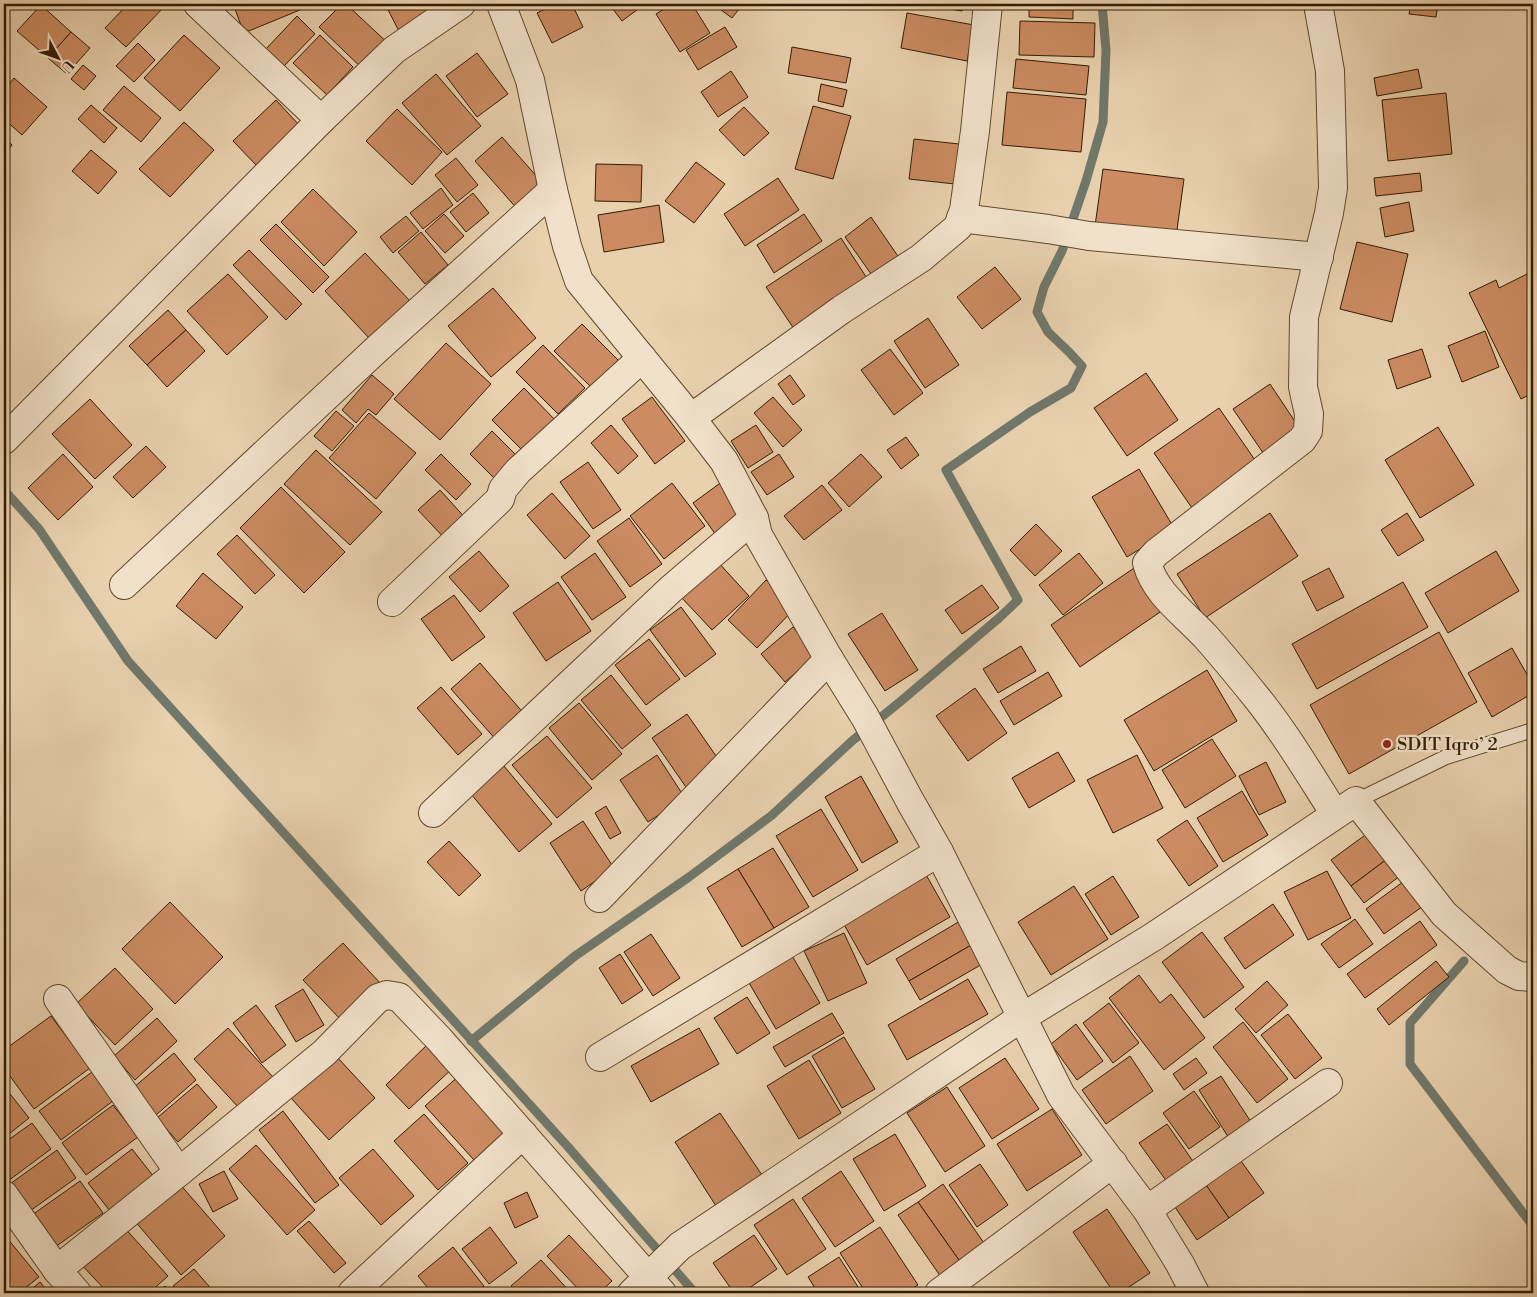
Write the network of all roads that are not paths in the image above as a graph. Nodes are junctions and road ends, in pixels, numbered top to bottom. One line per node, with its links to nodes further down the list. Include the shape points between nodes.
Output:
1 (198, 4): 6 (street)
2 (461, 4): 6 (street, via 394,50)
3 (501, 4): 7 (street, via 530,80)
4 (988, 4): 8 (street, via 976,131)
5 (1318, 4): 9 (street, via 1330,71 1333,188)
6 (321, 120): 12 (street)
7 (552, 190): 10 (street, via 579,281); 14 (street)
8 (961, 218): 9 (street, via 1089,236); 11 (street, via 958,227 921,258 841,310)
9 (1319, 257): 18 (street, via 1304,317 1308,431 1302,440 1147,563 1150,575 1161,590 1205,636)
10 (642, 358): 11 (street); 15 (street, via 518,471 500,498)
11 (691, 418): 13 (street, via 724,461)
12 (4, 440)
13 (754, 518): 16 (street, via 758,535); 19 (street, via 671,589)
14 (124, 585)
15 (392, 602)
16 (829, 659): 20 (street); 21 (street)
17 (1533, 730): 18 (lane, via 1446,756)
18 (1345, 808): 22 (street, via 1444,914 1507,970 1519,976); 24 (street, via 1153,936)
19 (433, 813)
20 (939, 852): 24 (street); 25 (street)
21 (599, 898)
22 (1533, 977)
23 (58, 999): 29 (street)
24 (1021, 1018): 28 (street, via 1061,1095); 33 (street, via 680,1246)
25 (600, 1057)
26 (1328, 1083): 31 (street)
27 (523, 1134): 29 (street, via 399,997 387,996 378,998 324,1053); 33 (street); 35 (street)
28 (1113, 1163): 31 (street); 36 (street)
29 (179, 1172): 32 (street)
30 (4, 1195): 32 (street)
31 (1147, 1210): 37 (street)
32 (57, 1270): 34 (street)
33 (649, 1284)
34 (77, 1293)
35 (352, 1293)
36 (939, 1293)
37 (1195, 1293)

